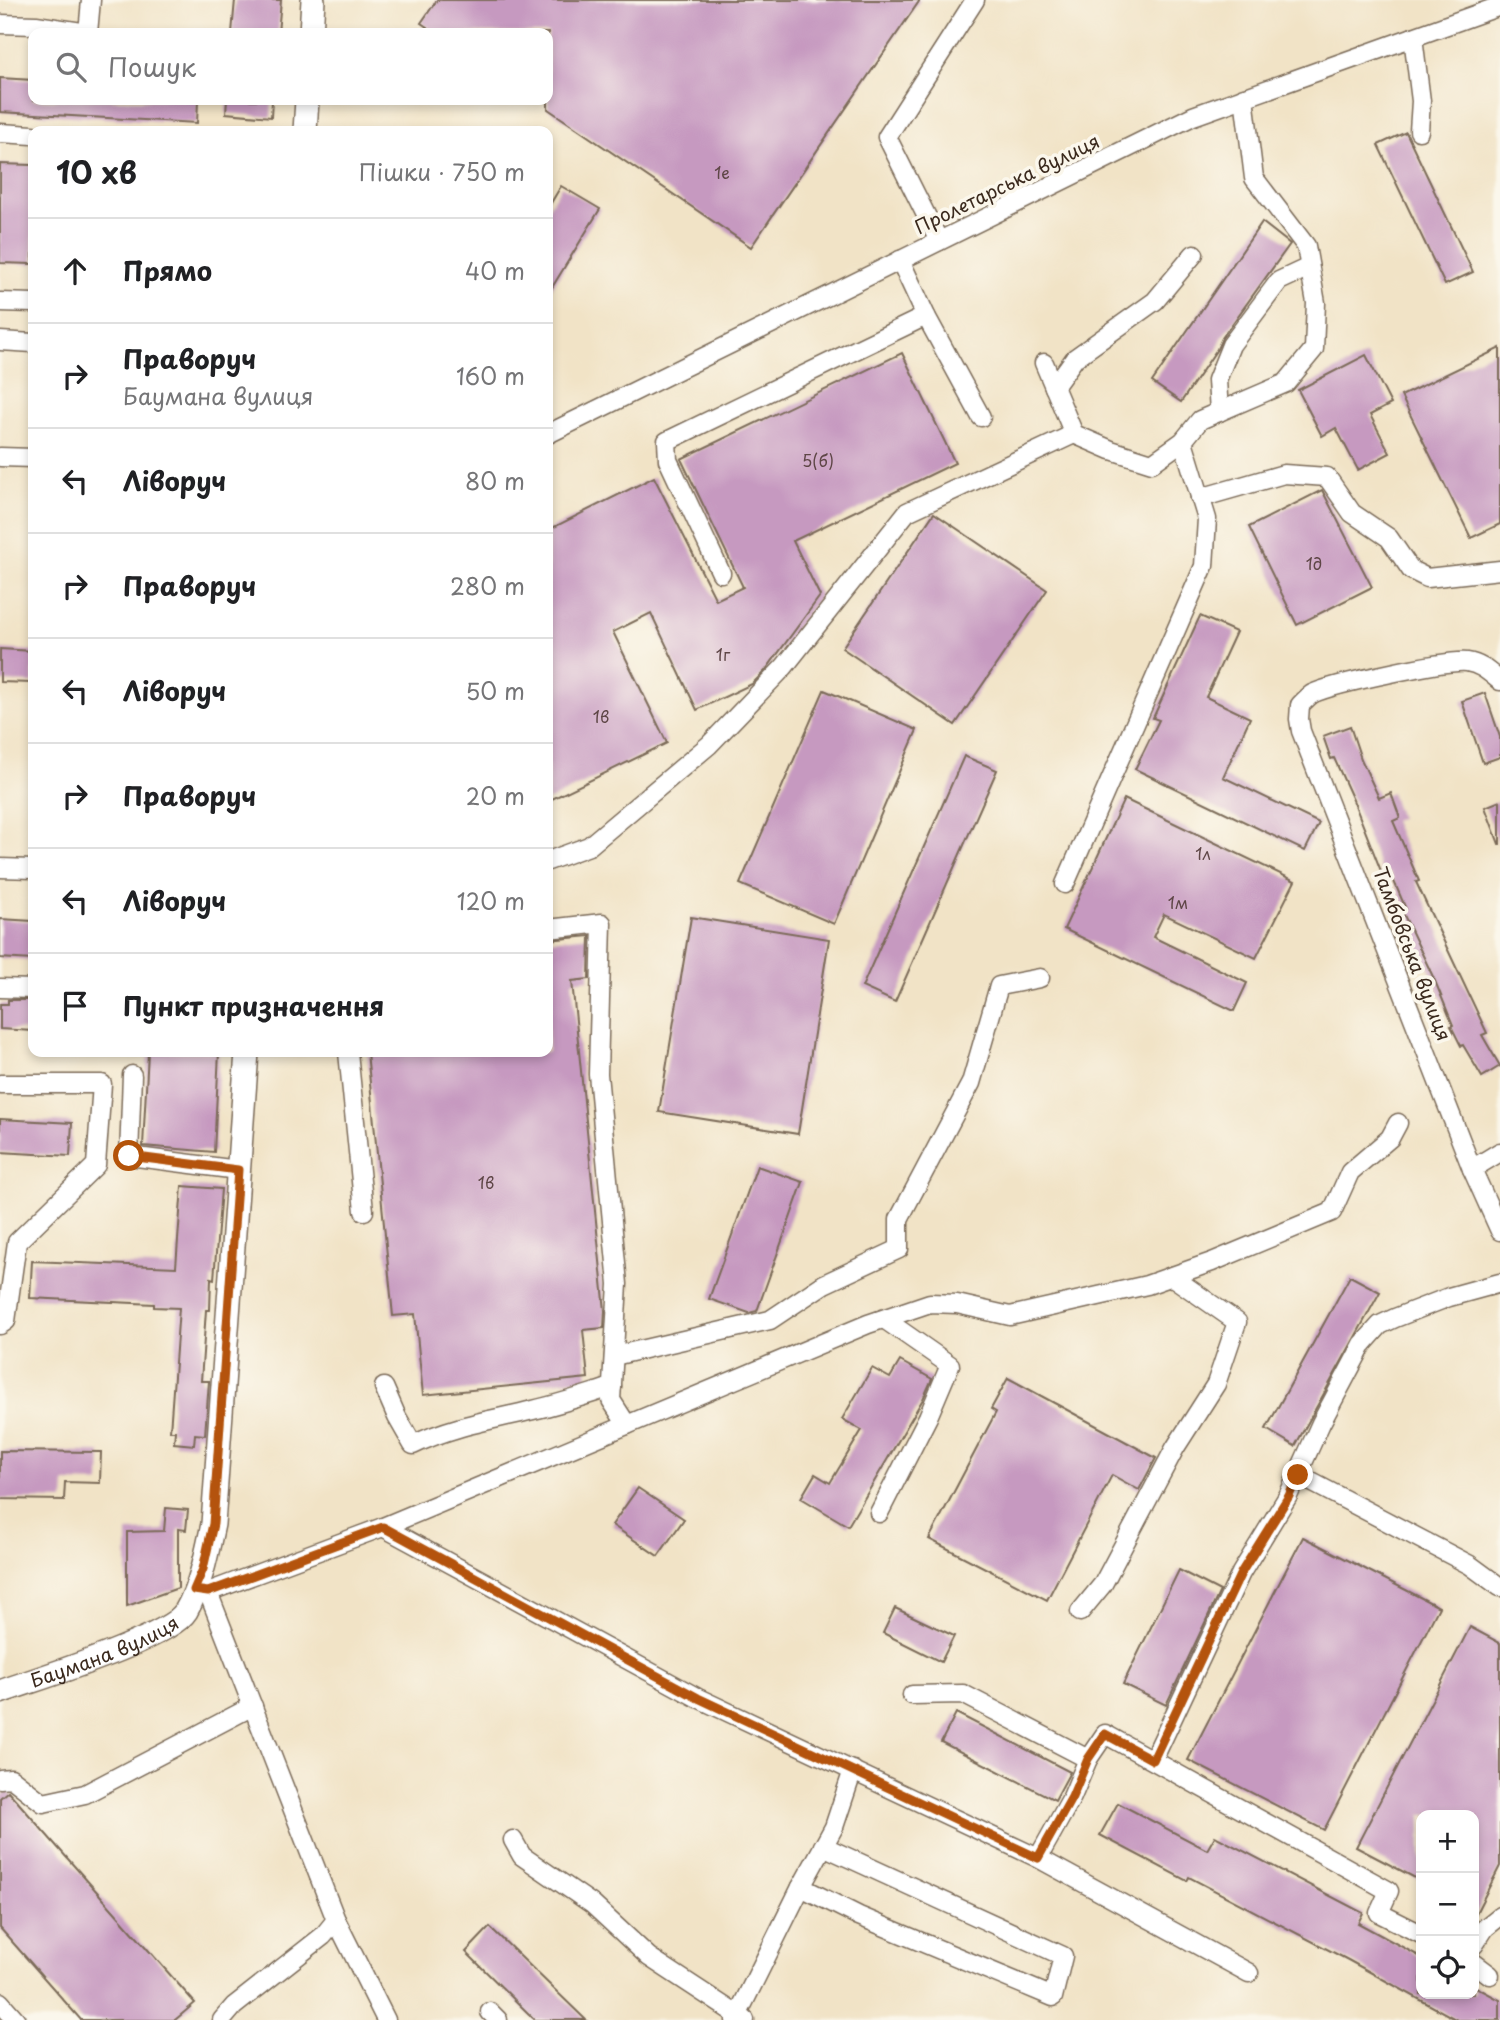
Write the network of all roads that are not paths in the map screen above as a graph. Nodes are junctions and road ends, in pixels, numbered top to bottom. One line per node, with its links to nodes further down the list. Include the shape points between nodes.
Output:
1 (91, 0): 7 (street)
2 (313, 0): 8 (main road)
3 (975, 0): 16 (street, via 887,137)
4 (1500, 6): 9 (street, Пролетарська вулиця)
5 (0, 24): 6 (street)
6 (56, 28)
7 (88, 28)
8 (311, 28)
9 (1413, 37): 10 (street, Пролетарська вулиця); 13 (street, via 1421,101)
10 (1244, 97): 16 (street, Пролетарська вулиця, via 1193,116); 19 (street, via 1254,178 1306,246)
11 (307, 105): 12 (main road)
12 (305, 126)
13 (1419, 131)
14 (0, 133): 15 (street)
15 (28, 135)
16 (939, 241): 18 (street, Пролетарська вулиця)
17 (1194, 254): 26 (street, via 1155,301 1075,358)
18 (900, 260): 22 (street); 29 (street, Пролетарська вулиця)
19 (1310, 267): 27 (street, via 1279,281 1231,345 1217,380); 27 (street, via 1316,303 1314,348 1286,383)
20 (0, 302): 21 (street)
21 (28, 303)
22 (926, 316): 28 (street); 36 (street, via 667,441 668,460)
23 (0, 341): 24 (street)
24 (28, 343)
25 (1044, 363): 26 (street)
26 (1054, 387): 30 (street)
27 (1219, 412): 31 (street, via 1200,420)
28 (981, 417)
29 (553, 431)
30 (1074, 434): 31 (street, via 1152,463); 38 (street, via 907,512 784,667 709,745 589,846)
31 (1183, 441): 34 (street)
32 (0, 457): 33 (street)
33 (28, 458)
34 (1200, 498): 35 (street, via 1284,474 1327,477 1352,513 1389,538 1411,570 1427,578); 41 (street, via 1206,519 1204,566)
35 (1500, 570)
36 (721, 573)
37 (1500, 681): 52 (street, Тамбовська вулиця, via 1480,665 1432,666 1311,695 1300,705 1299,719)
38 (553, 860)
39 (0, 868): 40 (street)
40 (28, 869)
41 (1065, 884)
42 (553, 928): 60 (street, via 602,923 598,1074 618,1284)
43 (1040, 978): 60 (street, via 999,986 971,1083 899,1219 899,1249 824,1284 770,1320)
44 (0, 988): 45 (street)
45 (28, 989)
46 (247, 1057): 53 (main road, Баумана вулиця)
47 (349, 1057): 54 (street)
48 (132, 1074): 53 (street, via 129,1156)
49 (0, 1084): 59 (street, via 102,1084 96,1165 17,1242 6,1321)
50 (1398, 1123): 56 (street, via 1390,1138 1350,1172 1332,1212)
51 (1500, 1152): 52 (street)
52 (1472, 1169): 55 (street, Тамбовська вулиця)
53 (238, 1170): 68 (main road, Баумана вулиця, via 213,1524)
54 (364, 1211)
55 (1500, 1231)
56 (1171, 1276): 58 (street, via 1010,1316 930,1303); 69 (street, via 1237,1322 1216,1384 1175,1448 1103,1584)
57 (1500, 1283): 64 (street, via 1449,1297 1380,1325 1363,1344)
58 (884, 1319): 63 (street); 65 (street, via 950,1365)
59 (0, 1325)
60 (614, 1356): 62 (street)
61 (384, 1387): 62 (street, via 413,1445)
62 (612, 1387): 63 (street, via 611,1400)
63 (627, 1425): 66 (street)
64 (1298, 1475): 67 (street, via 1470,1565); 74 (street, via 1241,1573)
65 (878, 1513)
66 (383, 1527): 68 (street); 75 (street, via 698,1698)
67 (1500, 1587)
68 (201, 1591): 70 (main road, Баумана вулиця, via 185,1613 145,1640); 72 (street)
69 (1080, 1612)
70 (0, 1692)
71 (912, 1695): 73 (street, via 963,1694)
72 (253, 1706): 76 (street, via 85,1794 44,1803 11,1778); 82 (street)
73 (1088, 1759): 74 (street, via 1105,1734); 79 (street)
74 (1153, 1760): 83 (street, via 1390,1891 1379,1913)
75 (853, 1770): 78 (street); 79 (street)
76 (0, 1779)
77 (513, 1840): 89 (street, via 522,1856 592,1903 649,1957)
78 (823, 1846): 80 (street); 80 (street, via 1063,1956 1053,1997 859,1916)
79 (1038, 1858): 86 (street)
80 (801, 1886): 89 (street)
81 (1500, 1916): 84 (street)
82 (337, 1920): 91 (street, via 324,1936 233,2006); 92 (street)
83 (1416, 1932)
84 (1479, 1937)
85 (1479, 1967): 87 (street)
86 (1249, 1973)
87 (1490, 1975)
88 (0, 2002): 90 (street)
89 (739, 2019)
90 (16, 2020)
91 (222, 2020)
92 (386, 2020)

